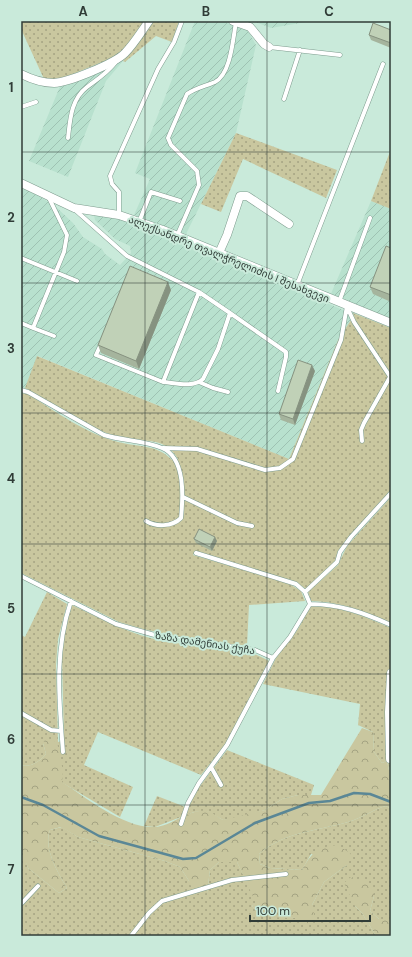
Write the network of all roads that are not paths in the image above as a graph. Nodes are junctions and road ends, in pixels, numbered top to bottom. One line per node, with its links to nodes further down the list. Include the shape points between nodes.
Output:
1 (149, 21): 7 (street)
2 (182, 21): 18 (lane, via 110,176 112,184 119,192)
3 (234, 22): 4 (street, via 250,27 264,44); 22 (lane, via 227,68 216,81 187,94 168,138 171,145 199,176 199,185)
4 (270, 47): 5 (lane)
5 (300, 50): 6 (lane); 10 (lane)
6 (340, 55)
7 (118, 59): 9 (street, via 54,83); 13 (lane, via 106,75 86,88 79,96 71,112)
8 (383, 64): 29 (lane)
9 (21, 74)
10 (284, 99)
11 (36, 102): 12 (lane)
12 (21, 107)
13 (68, 138)
14 (21, 183): 15 (street, ალექსანდრე თვალჭრელიძის I შესახვევი)
15 (48, 196): 17 (street, ალექსანდრე თვალჭრელიძის I შესახვევი); 27 (lane, via 67,236)
16 (180, 201): 20 (lane, via 151,192)
17 (74, 208): 18 (street, ალექსანდრე თვალჭრელიძის I შესახვევი); 25 (lane)
18 (119, 215): 20 (street, ალექსანდრე თვალჭრელიძის I შესახვევი)
19 (370, 218): 31 (lane)
20 (139, 222): 22 (street, ალექსანდრე თვალჭრელიძის I შესახვევი)
21 (289, 224): 23 (street, via 246,196 240,196)
22 (177, 236): 23 (street, ალექსანდრე თვალჭრელიძის I შესახვევი)
23 (219, 252): 29 (street, ალექსანდრე თვალჭრელიძის I შესახვევი)
24 (21, 258): 27 (lane)
25 (134, 260): 26 (lane); 30 (lane)
26 (131, 267)
27 (56, 272): 28 (lane); 36 (lane)
28 (77, 281)
29 (296, 285): 31 (street, ალექსანდრე თვალჭრელიძის I შესახვევი)
30 (199, 292): 33 (lane); 40 (lane)
31 (338, 303): 32 (street, ალექსანდრე თვალჭრელიძის I შესახვევი)
32 (347, 306): 35 (street, ალექსანდრე თვალჭრელიძის I შესახვევი); 39 (lane, via 354,322); 46 (lane, via 341,340 293,459 280,468 265,470 197,449)
33 (230, 313): 41 (lane, via 212,363); 43 (lane, via 286,352)
34 (21, 323): 36 (lane)
35 (391, 323)
36 (33, 328): 37 (lane)
37 (54, 336)
38 (102, 341): 40 (lane, via 96,355)
39 (391, 377): 45 (lane, via 364,423 361,430)
40 (163, 382): 41 (lane)
41 (199, 382): 44 (lane)
42 (21, 390): 46 (lane, via 104,435)
43 (278, 391)
44 (228, 392)
45 (362, 441)
46 (162, 448): 48 (lane, via 170,453 177,463)
47 (391, 493): 53 (lane, via 340,552 338,562)
48 (183, 497): 49 (lane, via 181,518 177,522 152,525); 50 (lane, via 237,523)
49 (146, 521)
50 (252, 526)
51 (196, 553): 53 (lane, via 296,584)
52 (21, 576): 54 (lane, ზაზა დამენიას ქუჩა)
53 (305, 592): 55 (lane)
54 (71, 601): 57 (lane, ზაზა დამენიას ქუჩა, via 116,624 151,634 255,650); 60 (lane, via 59,651 58,684)
55 (310, 604): 56 (lane, via 329,604 352,609); 57 (lane, via 290,637)
56 (391, 625)
57 (273, 658): 63 (lane, via 227,745)
58 (391, 673): 62 (street, via 388,712)
59 (21, 713): 60 (lane, via 51,730)
60 (62, 731): 61 (lane)
61 (63, 752)
62 (390, 758)
63 (211, 767): 64 (lane); 65 (lane, via 188,803)
64 (221, 785)
65 (181, 824)
66 (286, 874): 69 (lane, via 232,880 162,902 149,913)
67 (38, 886): 68 (lane)
68 (21, 904)
69 (131, 936)

